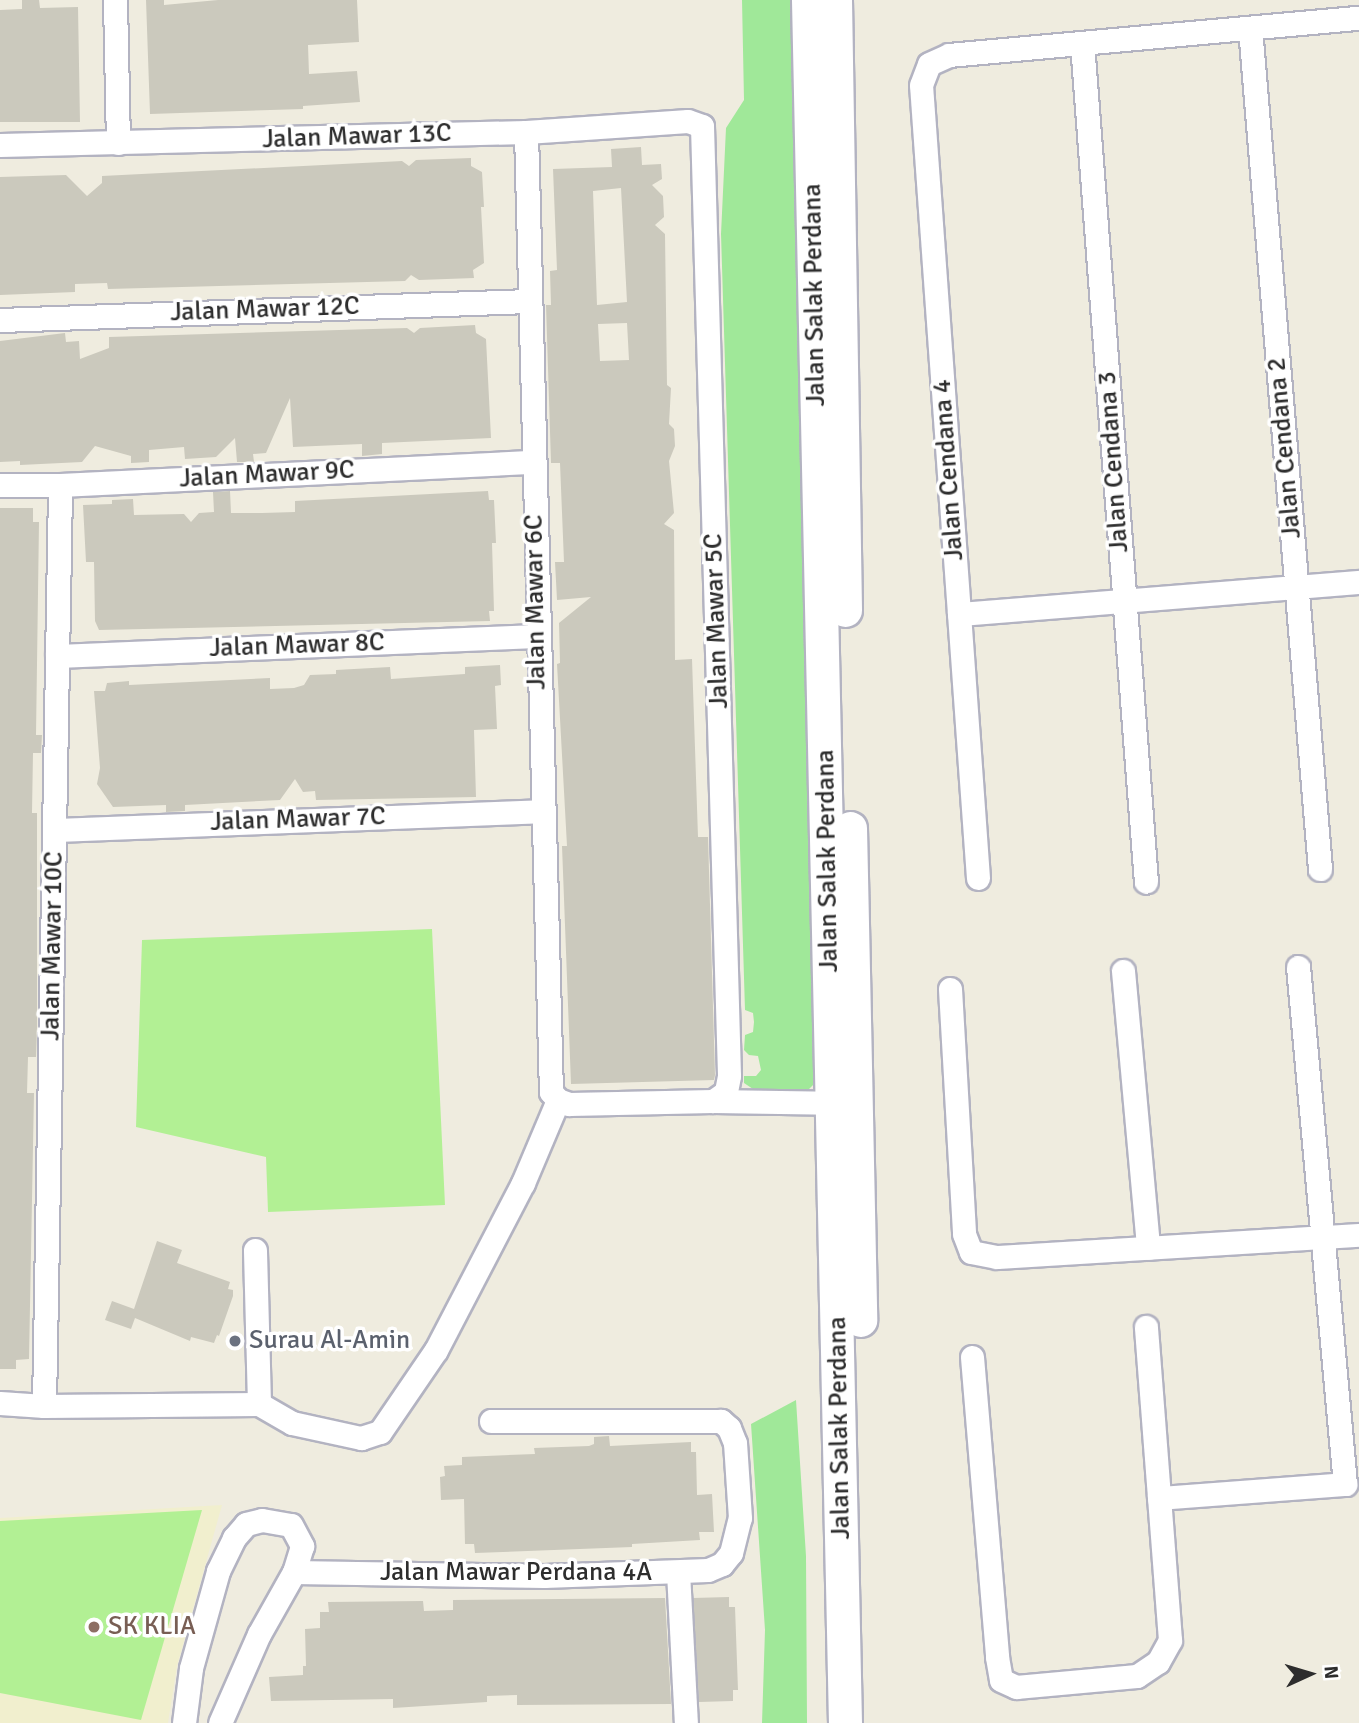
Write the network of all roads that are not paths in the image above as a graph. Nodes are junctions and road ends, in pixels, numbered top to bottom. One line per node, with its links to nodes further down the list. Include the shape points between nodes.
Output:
1 (115, 0): 9 (street)
2 (808, 0): 32 (street, Jalan Salak Perdana)
3 (835, 0): 32 (street, Jalan Salak Perdana)
4 (1359, 18): 5 (street)
5 (1250, 28): 6 (street); 17 (street, Jalan Cendana 2)
6 (1082, 43): 18 (street, Jalan Cendana 3); 19 (street, Jalan Cendana 4, via 949,55 929,65 921,85)
7 (526, 132): 8 (street, Jalan Mawar 13C, via 688,121 702,126); 9 (street, Jalan Mawar 13C); 11 (street, Jalan Mawar 6C)
8 (704, 135): 31 (street, Jalan Mawar 5C, via 729,1076 726,1092)
9 (118, 143): 10 (street, Jalan Mawar 13C)
10 (0, 145)
11 (529, 301): 12 (street, Jalan Mawar 12C); 13 (street, Jalan Mawar 6C)
12 (0, 320)
13 (533, 463): 15 (street, Jalan Mawar 9C); 20 (street, Jalan Mawar 6C)
14 (0, 485): 15 (street, Jalan Mawar 9C)
15 (60, 485): 21 (street, Jalan Mawar 10C)
16 (1359, 582): 17 (street)
17 (1296, 587): 18 (street); 24 (street, Jalan Cendana 2)
18 (1125, 601): 19 (street); 26 (street, Jalan Cendana 3)
19 (959, 614): 25 (street, Jalan Cendana 4)
20 (537, 636): 21 (street, Jalan Mawar 8C); 22 (street, Jalan Mawar 6C)
21 (57, 656): 23 (street, Jalan Mawar 10C)
22 (542, 811): 23 (street, Jalan Mawar 7C); 30 (street, Jalan Mawar 6C, via 551,1092)
23 (55, 830): 41 (street, Jalan Mawar 10C)
24 (1320, 869)
25 (978, 878)
26 (1146, 881)
27 (1298, 967): 34 (street)
28 (1123, 971): 35 (street)
29 (950, 989): 35 (street, via 964,1234 971,1252 997,1257)
30 (558, 1100): 31 (street, via 569,1104); 40 (street, via 523,1183 436,1350 380,1432 361,1438 292,1423)
31 (713, 1101): 32 (street)
32 (844, 1103): 49 (street, Jalan Salak Perdana); 50 (street, Jalan Salak Perdana)
33 (1359, 1235): 34 (street)
34 (1322, 1238): 35 (street); 43 (street, via 1345,1484)
35 (1148, 1248)
36 (255, 1250): 40 (street)
37 (1146, 1327): 43 (street)
38 (972, 1357): 43 (street, via 1001,1680 1016,1687 1137,1676 1158,1662 1170,1640)
39 (0, 1403): 41 (street)
40 (259, 1404): 41 (street)
41 (44, 1406)
42 (491, 1421): 45 (street, Jalan Mawar Perdana 4A, via 721,1421 735,1443 740,1518 731,1553 708,1570)
43 (1159, 1498)
44 (294, 1572): 45 (street, Jalan Mawar Perdana 4A, via 544,1576); 46 (street, via 302,1546 291,1525 262,1520 246,1524 234,1538 218,1571 194,1656); 47 (street, via 259,1633)
45 (678, 1572): 48 (street)
46 (184, 1723)
47 (220, 1723)
48 (687, 1723)
49 (845, 1723)
50 (868, 1723)

